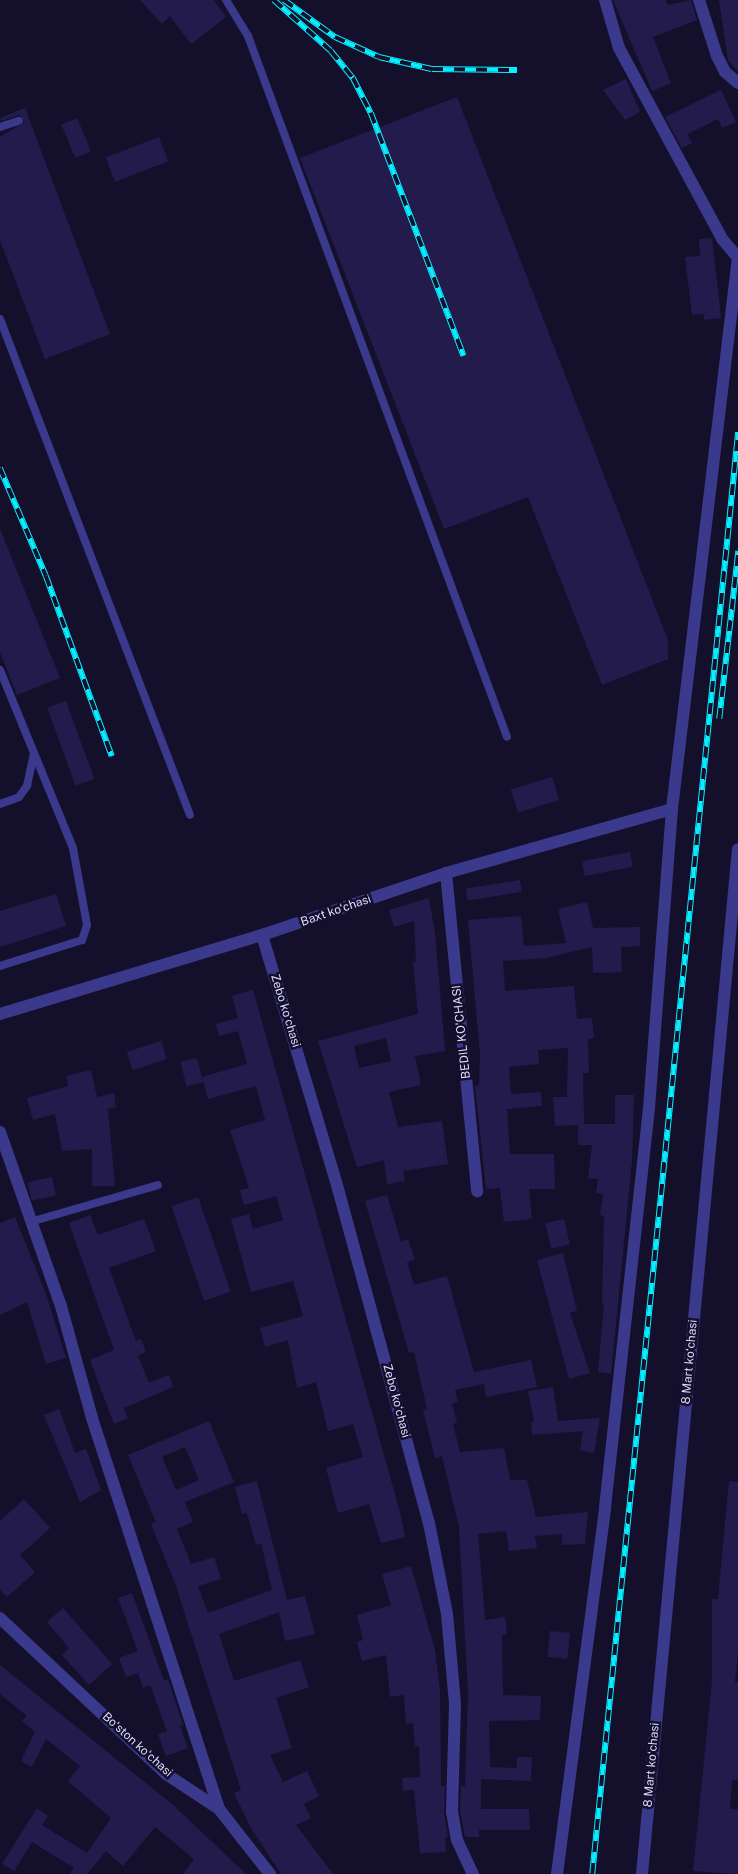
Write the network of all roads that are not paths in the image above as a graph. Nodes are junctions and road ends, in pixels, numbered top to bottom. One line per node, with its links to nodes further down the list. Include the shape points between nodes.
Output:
1 (226, 0): 10 (lane, via 248,36)
2 (605, 0): 7 (street, via 619,48 723,240)
3 (699, 0): 4 (street, via 717,56 725,72)
4 (738, 83)
5 (19, 122): 6 (lane)
6 (0, 127)
7 (738, 257): 13 (street)
8 (0, 319): 14 (lane)
9 (0, 670): 11 (lane)
10 (507, 737)
11 (34, 754): 12 (lane, via 27,786 19,797); 18 (lane, via 73,848 87,925 82,940)
12 (0, 804)
13 (672, 809): 16 (street, Baxt koʻchasi); 28 (street, via 649,1108 604,1507)
14 (190, 815)
15 (738, 849): 29 (street, 8 Mart koʻchasi)
16 (446, 874): 17 (street, Baxt koʻchasi); 22 (street, BEDIL KO'CHASI)
17 (262, 936): 19 (street, Baxt koʻchasi); 27 (street, Zebo koʻchasi, via 336,1185 429,1523 447,1614 455,1704 452,1812 456,1840)
18 (0, 966)
19 (0, 1014)
20 (0, 1132): 23 (street)
21 (158, 1185): 23 (lane)
22 (477, 1191)
23 (30, 1222): 25 (street, via 61,1306 92,1418)
24 (0, 1618): 25 (street, Boʻston koʻchasi, via 166,1774)
25 (219, 1809): 26 (street, Boʻston koʻchasi)
26 (270, 1874)
27 (473, 1874)
28 (557, 1874)
29 (642, 1874)

